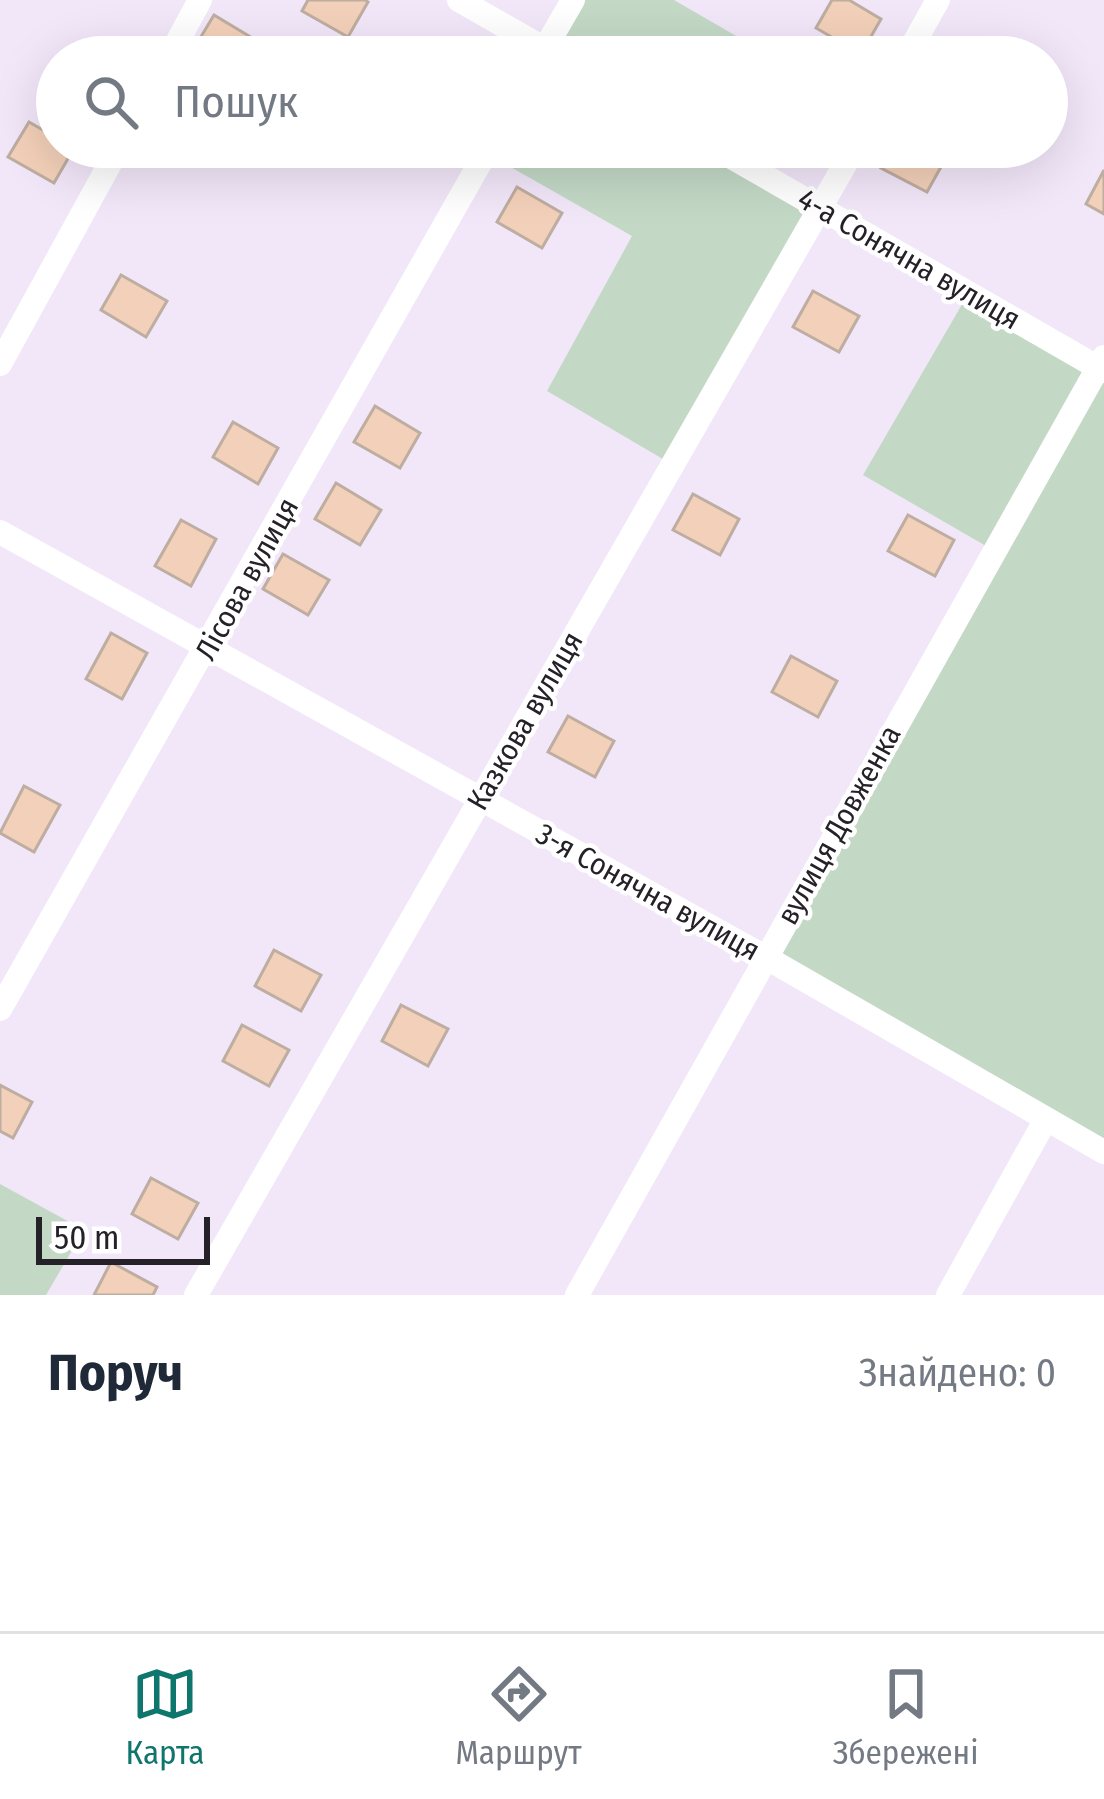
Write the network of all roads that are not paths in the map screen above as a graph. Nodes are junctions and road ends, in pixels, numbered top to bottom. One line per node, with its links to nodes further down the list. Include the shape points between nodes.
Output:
1 (200, 0): 5 (street)
2 (459, 0): 6 (street)
3 (573, 0): 7 (street)
4 (938, 0): 8 (street)
5 (180, 36)
6 (518, 36)
7 (556, 36)
8 (918, 36)
9 (107, 168): 14 (street)
10 (477, 168): 17 (street, Лісова вулиця)
11 (749, 168): 13 (street, 4-а Сонячна вулиця)
12 (843, 168): 13 (street, Казкова вулиця)
13 (820, 209): 15 (street, 4-а Сонячна вулиця); 18 (street, Казкова вулиця)
14 (0, 364)
15 (1102, 365): 19 (street, вулиця Довженка)
16 (0, 532): 17 (street, 3-я Сонячна вулиця)
17 (209, 646): 18 (street, 3-я Сонячна вулиця); 20 (street, Лісова вулиця)
18 (479, 800): 19 (street, 3-я Сонячна вулиця); 23 (street, Казкова вулиця)
19 (765, 957): 21 (street, 3-я Сонячна вулиця); 24 (street, вулиця Довженка)
20 (0, 1009)
21 (1046, 1119): 22 (street, 3-я Сонячна вулиця); 25 (street)
22 (1104, 1152)
23 (196, 1295)
24 (577, 1295)
25 (948, 1295)

